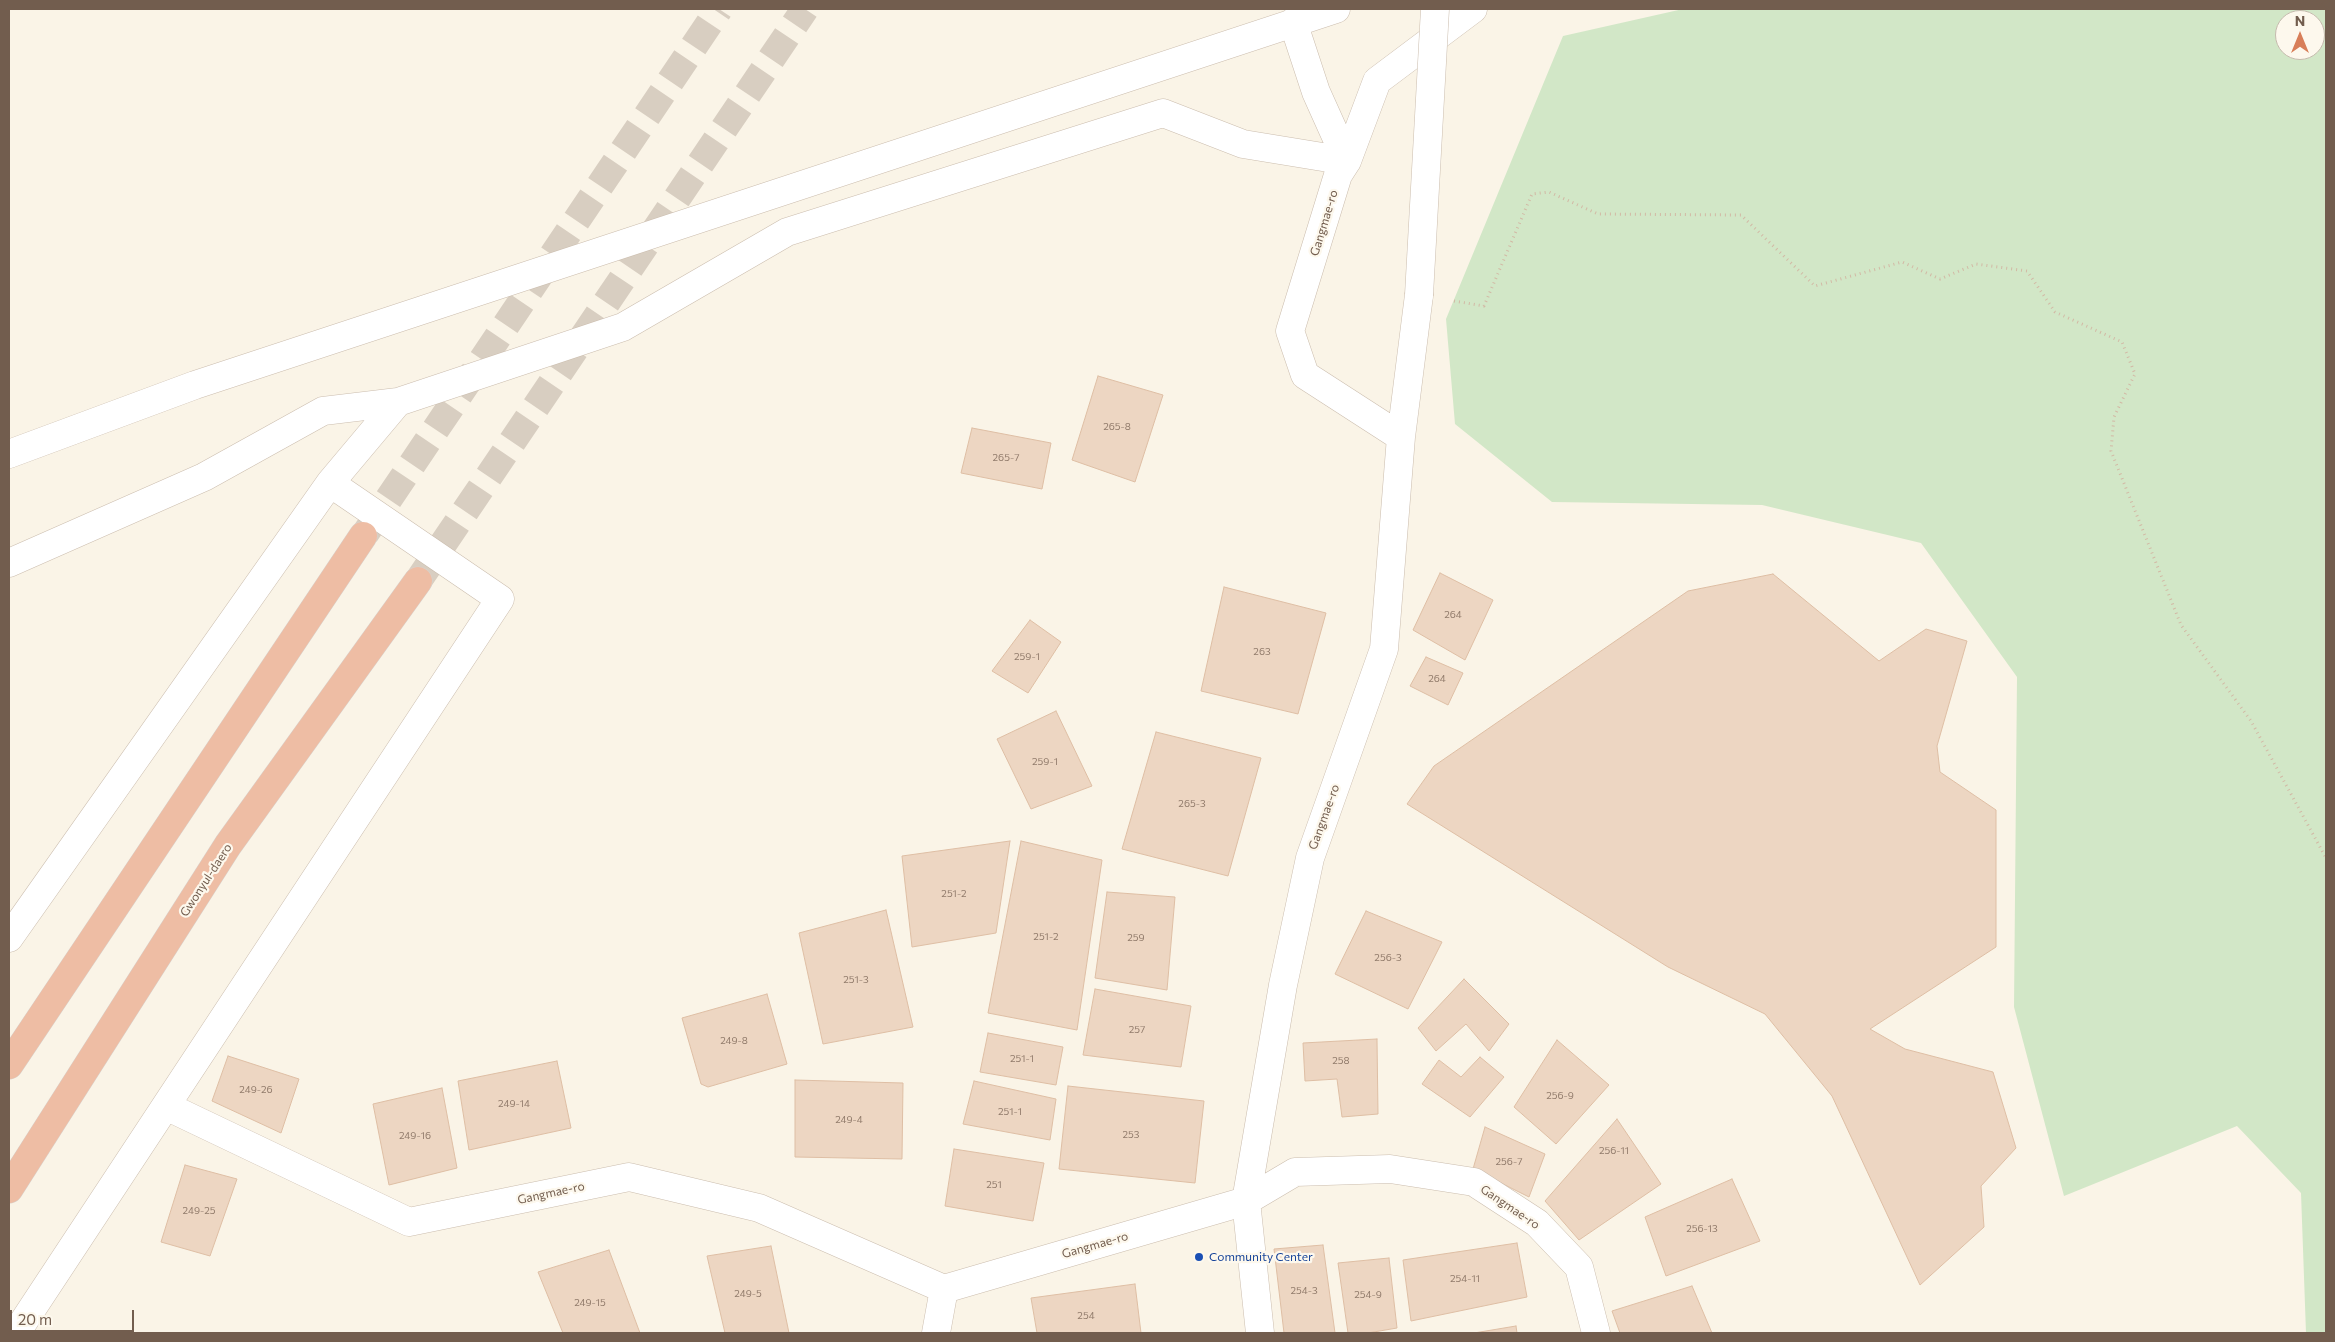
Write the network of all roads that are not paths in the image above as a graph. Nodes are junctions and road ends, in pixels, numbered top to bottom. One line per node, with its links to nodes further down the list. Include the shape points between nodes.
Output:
1 (1336, 9): 4 (street)
2 (1435, 9): 7 (street, Gangmae-ro, bridge, via 1419,294)
3 (1473, 9): 5 (street, Gangmae-ro, via 1377,80)
4 (1293, 22): 5 (street, via 1316,92); 8 (street, via 195,385)
5 (1347, 161): 6 (street, via 1244,144 1163,113 787,232 623,328); 7 (street, Gangmae-ro, via 1338,175 1290,331 1305,375)
6 (398, 402): 9 (street); 11 (street, via 323,411 204,477)
7 (1401, 436): 17 (street, Gangmae-ro, via 1384,648 1310,858 1283,985)
8 (9, 454)
9 (330, 482): 13 (street); 15 (street, via 500,599)
10 (363, 536): 14 (highway)
11 (9, 563)
12 (418, 581): 16 (highway, Gwonyul-daero, via 228,845)
13 (9, 938)
14 (9, 1065)
15 (166, 1106): 18 (street, Gangmae-ro, via 409,1222 629,1177 759,1208); 19 (street)
16 (9, 1190)
17 (1246, 1201): 18 (street, Gangmae-ro); 21 (street, Gangmae-ro); 22 (street, Gangmae-ro, via 1295,1172 1390,1169 1474,1182 1537,1223 1579,1266)
18 (944, 1288): 20 (street)
19 (16, 1333)
20 (936, 1333)
21 (1260, 1333)
22 (1596, 1333)

